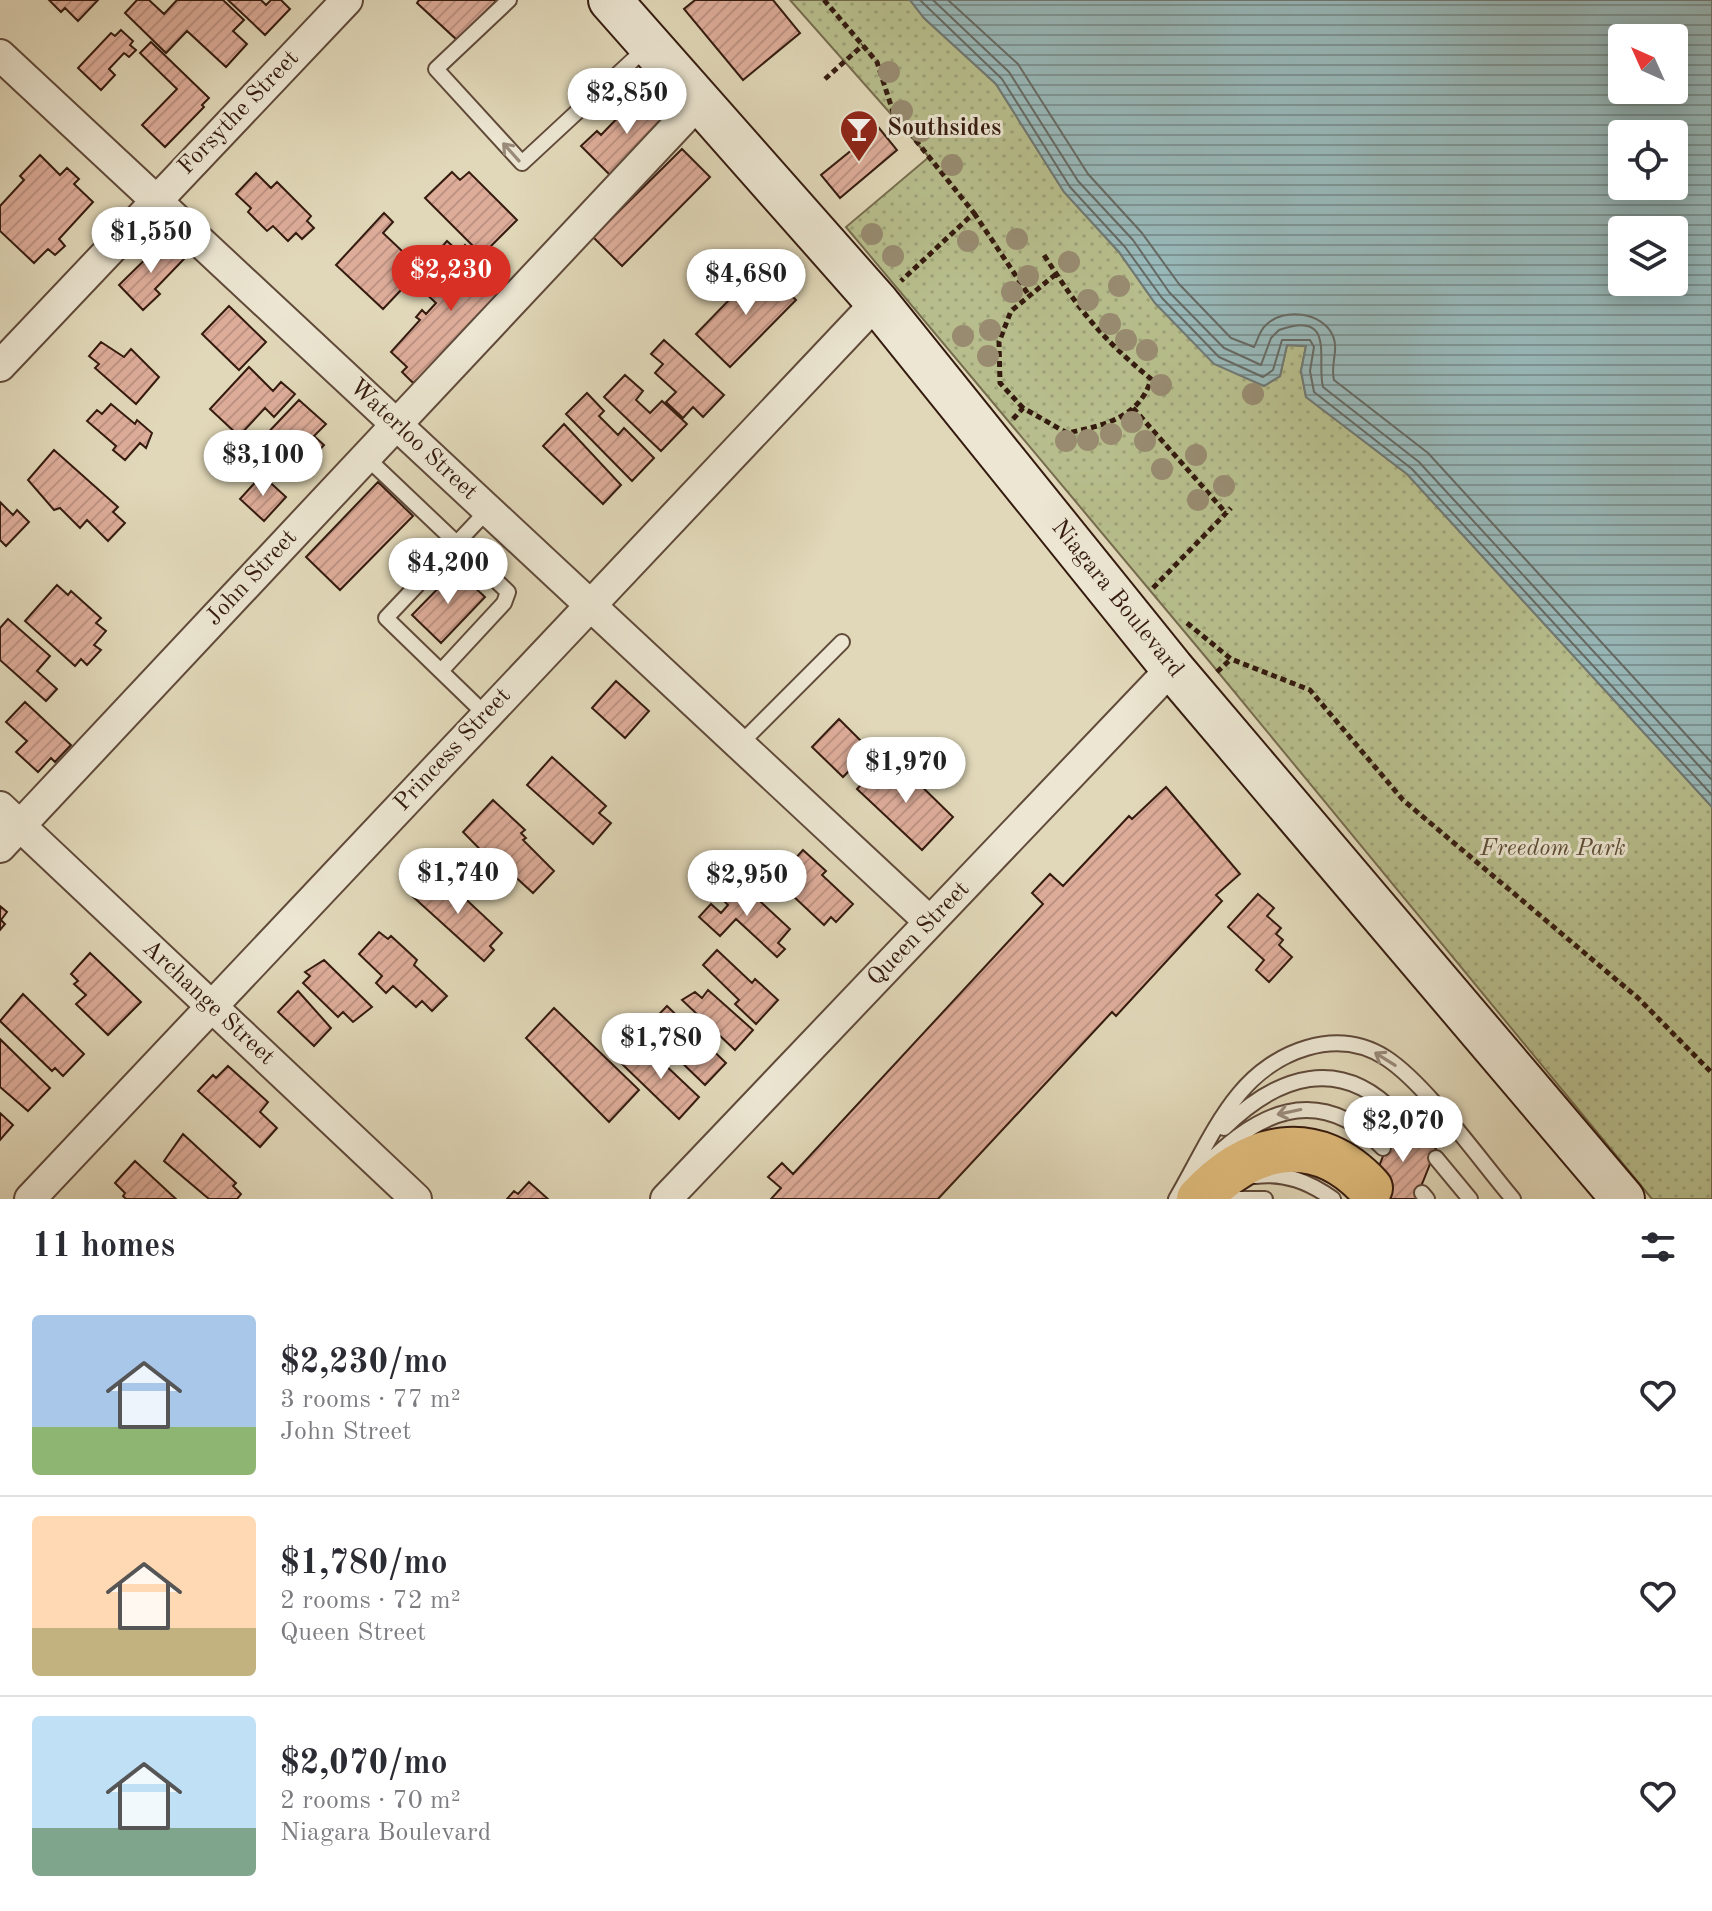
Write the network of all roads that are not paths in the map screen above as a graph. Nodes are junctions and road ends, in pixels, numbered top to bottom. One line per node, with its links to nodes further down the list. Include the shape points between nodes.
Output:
1 (347, 0): 7 (street, Forsythe Street)
2 (509, 0): 4 (lane, one-way to 2, via 522,163 436,69)
3 (610, 0): 4 (main road, Niagara Boulevard)
4 (650, 45): 6 (main road, Niagara Boulevard)
5 (0, 55): 7 (street, Waterloo Street)
6 (701, 100): 8 (main road, Niagara Boulevard); 10 (street, John Street)
7 (157, 199): 9 (street, Forsythe Street); 10 (street, Waterloo Street)
8 (877, 302): 14 (street, Princess Street); 16 (main road, Niagara Boulevard)
9 (0, 366)
10 (396, 425): 11 (street, John Street); 12 (street, Waterloo Street)
11 (366, 457): 13 (lane); 20 (street, John Street)
12 (488, 510): 13 (lane); 14 (street, Waterloo Street)
13 (458, 542): 17 (lane, via 505,587 507,598); 17 (lane, via 386,618)
14 (590, 604): 18 (street, Princess Street); 19 (street, Waterloo Street)
15 (842, 642): 19 (lane)
16 (1172, 668): 21 (street, Queen Street); 35 (main road, Niagara Boulevard)
17 (441, 671): 18 (lane)
18 (486, 715): 22 (street, Princess Street)
19 (740, 744): 21 (street, Waterloo Street)
20 (7, 826): 22 (street, Archange Street)
21 (930, 922): 30 (street, Queen Street)
22 (211, 1007): 28 (street, Princess Street); 29 (street, Archange Street)
23 (1397, 1115): 24 (lane, one-way to 24, via 1357,1085 1318,1077 1263,1095)
24 (1210, 1142): 27 (lane); 34 (lane, one-way to 24, via 1399,1068 1353,1045 1316,1045 1277,1060 1238,1094)
25 (1436, 1158): 33 (lane)
26 (1362, 1179): 27 (highway, via 1329,1157 1290,1149 1255,1157)
27 (1190, 1197)
28 (30, 1199)
29 (416, 1199)
30 (666, 1199)
31 (1231, 1199): 32 (lane)
32 (1265, 1199)
33 (1470, 1199)
34 (1513, 1199)
35 (1623, 1199)

